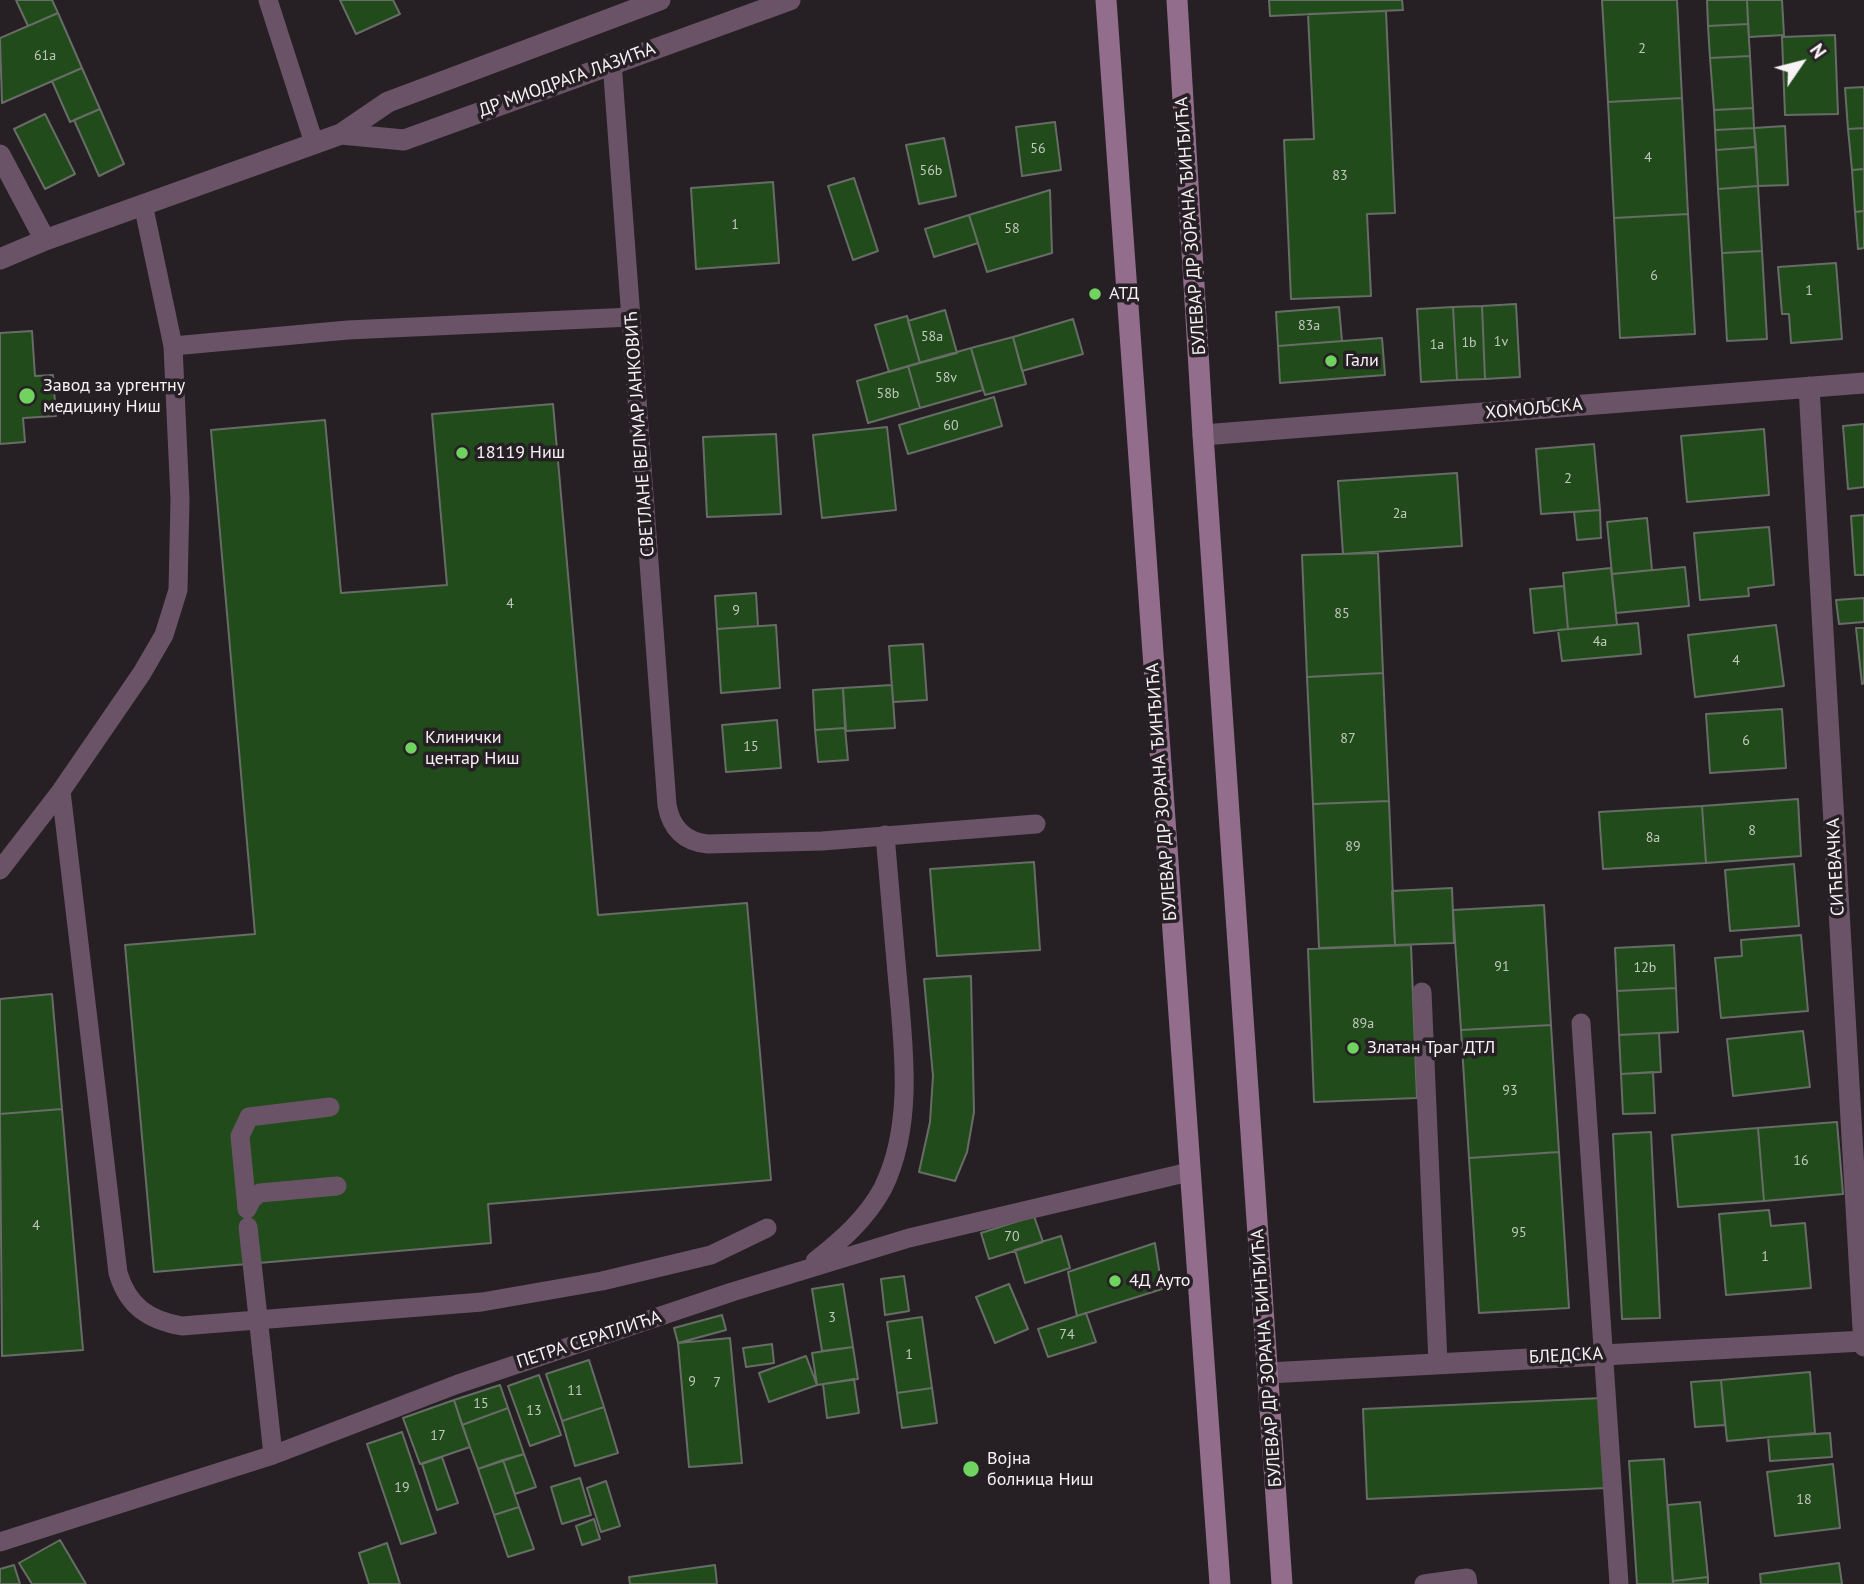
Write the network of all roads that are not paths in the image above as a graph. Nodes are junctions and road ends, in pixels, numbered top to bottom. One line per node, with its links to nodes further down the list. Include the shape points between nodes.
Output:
1 (268, 0): 8 (lane)
2 (660, 0): 7 (street, ДР МИОДРАГА ЛАЗИЋА, via 388,102)
3 (790, 0): 6 (street, ДР МИОДРАГА ЛАЗИЋА)
4 (1106, 0): 25 (main road, БУЛЕВАР ДР ЗОРАНА ЂИНЂИЋА)
5 (1177, 0): 17 (main road, БУЛЕВАР ДР ЗОРАНА ЂИНЂИЋА)
6 (612, 62): 7 (street, ДР МИОДРАГА ЛАЗИЋА, via 404,140); 13 (lane, СВЕТЛАНЕ ВЕЛМАР ЈАНКОВИЋ)
7 (341, 134): 8 (street, ДР МИОДРАГА ЛАЗИЋА)
8 (314, 144): 10 (street, ДР МИОДРАГА ЛАЗИЋА)
9 (0, 155): 11 (street)
10 (143, 204): 11 (street, ДР МИОДРАГА ЛАЗИЋА); 14 (lane)
11 (45, 240): 12 (street, ДР МИОДРАГА ЛАЗИЋА)
12 (0, 259)
13 (631, 317): 14 (lane, via 348,330); 20 (lane, СВЕТЛАНЕ ВЕЛМАР ЈАНКОВИЋ, via 672,824 697,843)
14 (173, 346): 18 (lane, via 180,500 178,590 164,635 142,673)
15 (1864, 383): 16 (street, ХОМОЉСКА)
16 (1809, 387): 17 (street, ХОМОЉСКА); 30 (street, СИЋЕВАЧКА)
17 (1203, 435): 34 (main road, БУЛЕВАР ДР ЗОРАНА ЂИНЂИЋА)
18 (61, 791): 21 (lane); 28 (lane, via 118,1273 124,1293 140,1311 181,1326 482,1302 711,1255)
19 (1037, 824): 20 (lane)
20 (885, 835): 29 (lane, via 904,1054 901,1121 884,1186 874,1203 837,1245)
21 (0, 870)
22 (1422, 992): 33 (lane)
23 (1581, 1023): 32 (lane)
24 (330, 1107): 27 (lane, via 249,1117 240,1136)
25 (1189, 1172): 29 (lane, ПЕТРА СЕРАТЛИЋА, via 909,1238); 37 (main road, БУЛЕВАР ДР ЗОРАНА ЂИНЂИЋА)
26 (337, 1186): 27 (lane, via 260,1193 252,1199)
27 (247, 1218): 35 (lane, bridge)
28 (767, 1228)
29 (803, 1270): 35 (lane, ПЕТРА СЕРАТЛИЋА, via 458,1384)
30 (1864, 1341): 31 (street, СИЋЕВАЧКА); 32 (street, БЛЕДСКА)
31 (1864, 1346)
32 (1602, 1354): 33 (street, БЛЕДСКА); 41 (lane)
33 (1438, 1363): 34 (street, БЛЕДСКА)
34 (1268, 1373): 38 (main road, БУЛЕВАР ДР ЗОРАНА ЂИНЂИЋА)
35 (273, 1455): 36 (lane, ПЕТРА СЕРАТЛИЋА)
36 (0, 1542)
37 (1220, 1584)
38 (1282, 1584)
39 (1424, 1584): 40 (lane, via 1467,1578)
40 (1468, 1584)
41 (1619, 1584)

